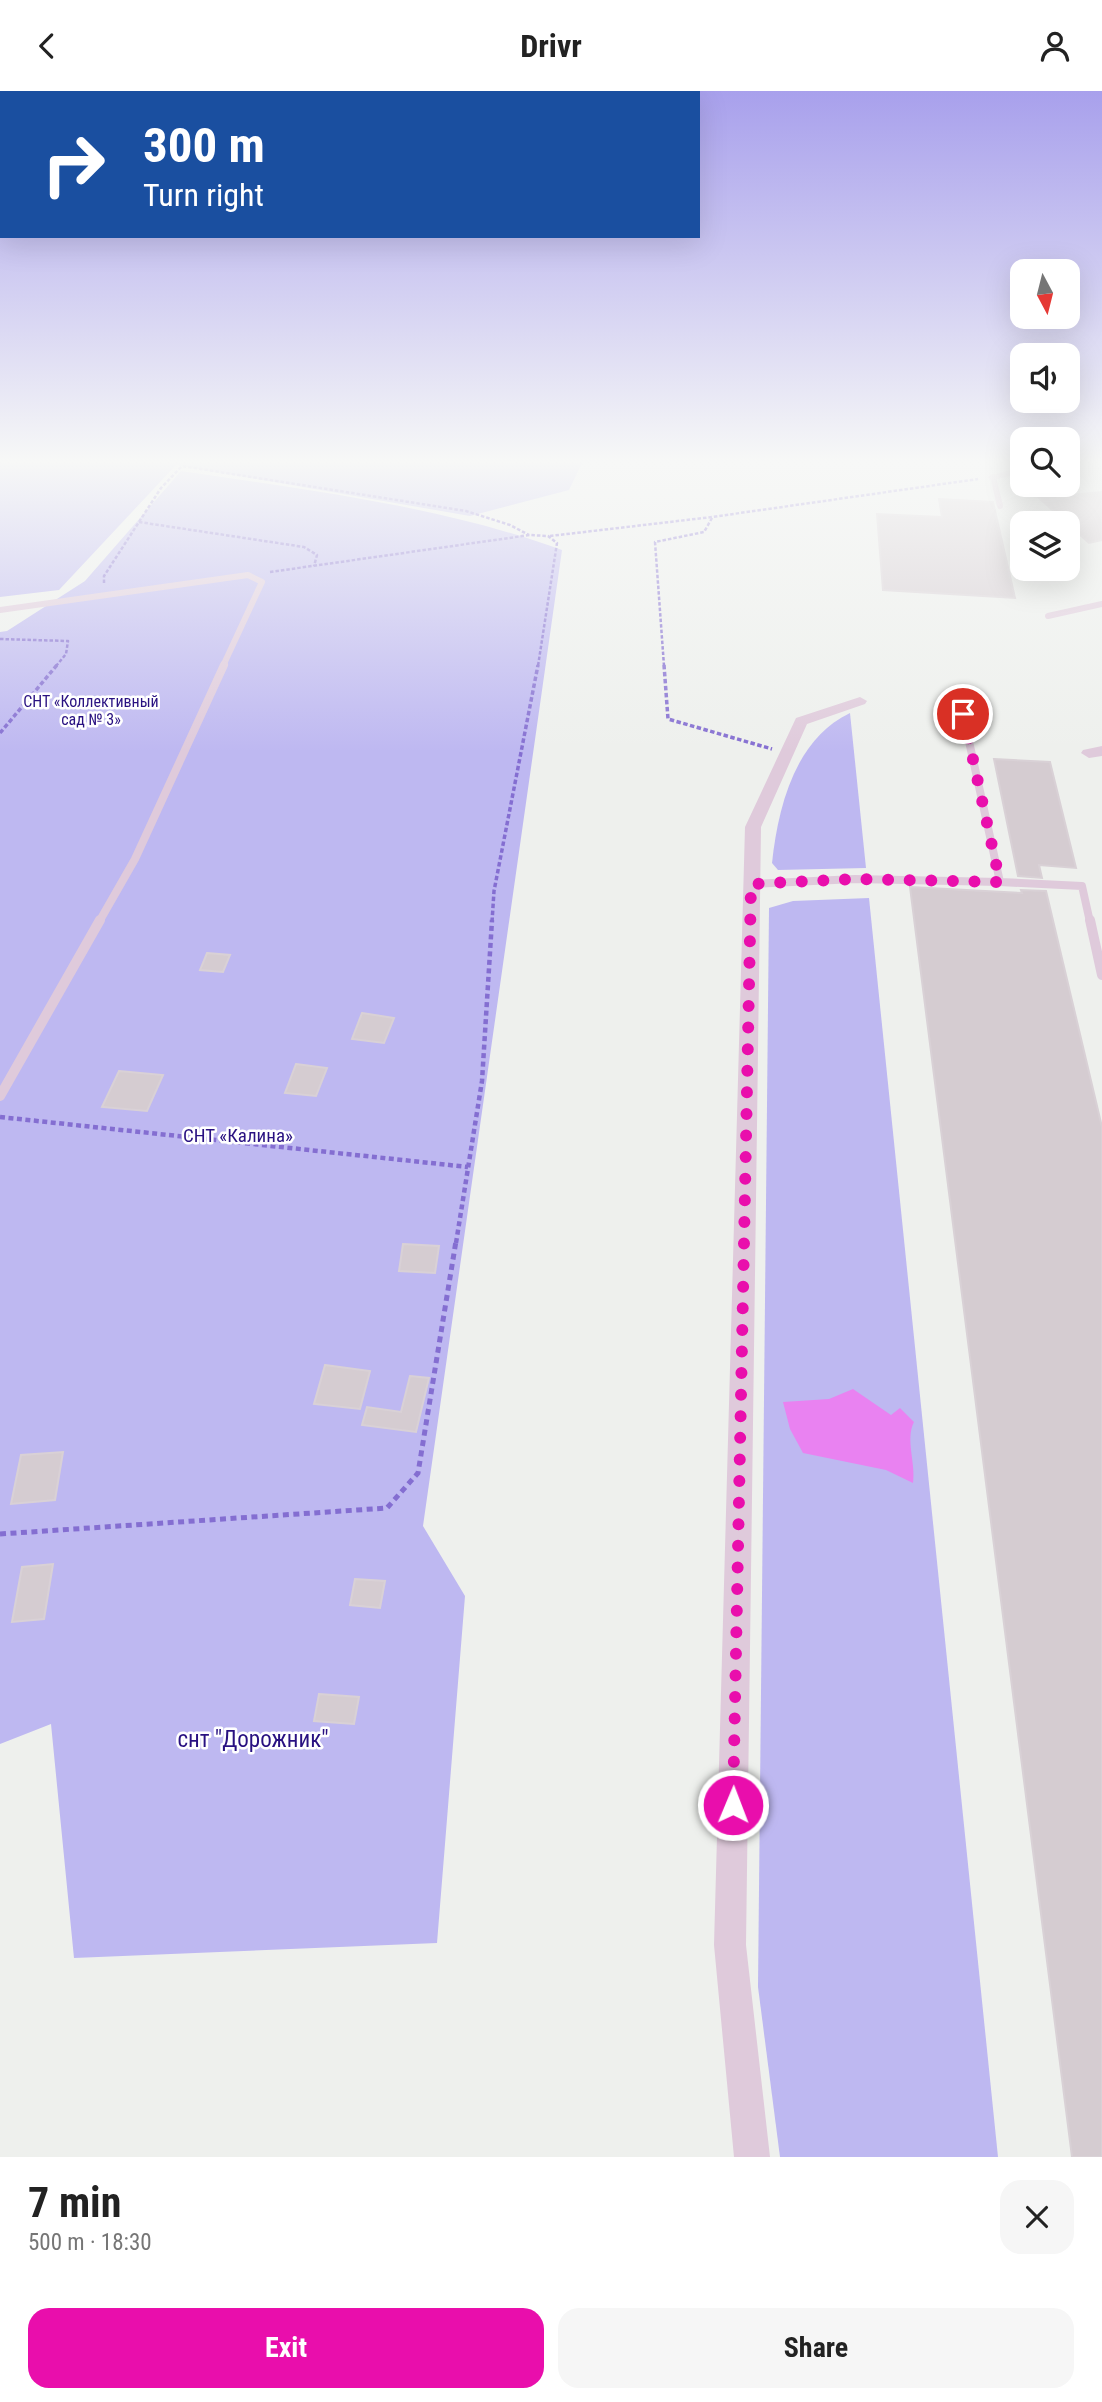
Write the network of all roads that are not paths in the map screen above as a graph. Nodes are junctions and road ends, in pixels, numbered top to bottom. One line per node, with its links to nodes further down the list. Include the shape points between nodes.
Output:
1 (1102, 604): 3 (lane)
2 (0, 610): 9 (lane, via 248,575 262,582 135,859)
3 (1048, 616)
4 (860, 701): 7 (street, via 802,721 753,827)
5 (963, 714): 6 (lane)
6 (1000, 882): 7 (lane, via 855,879); 8 (lane, via 1082,886)
7 (751, 884): 10 (street, via 730,1945)
8 (1102, 975)
9 (0, 1096)
10 (752, 2157)

